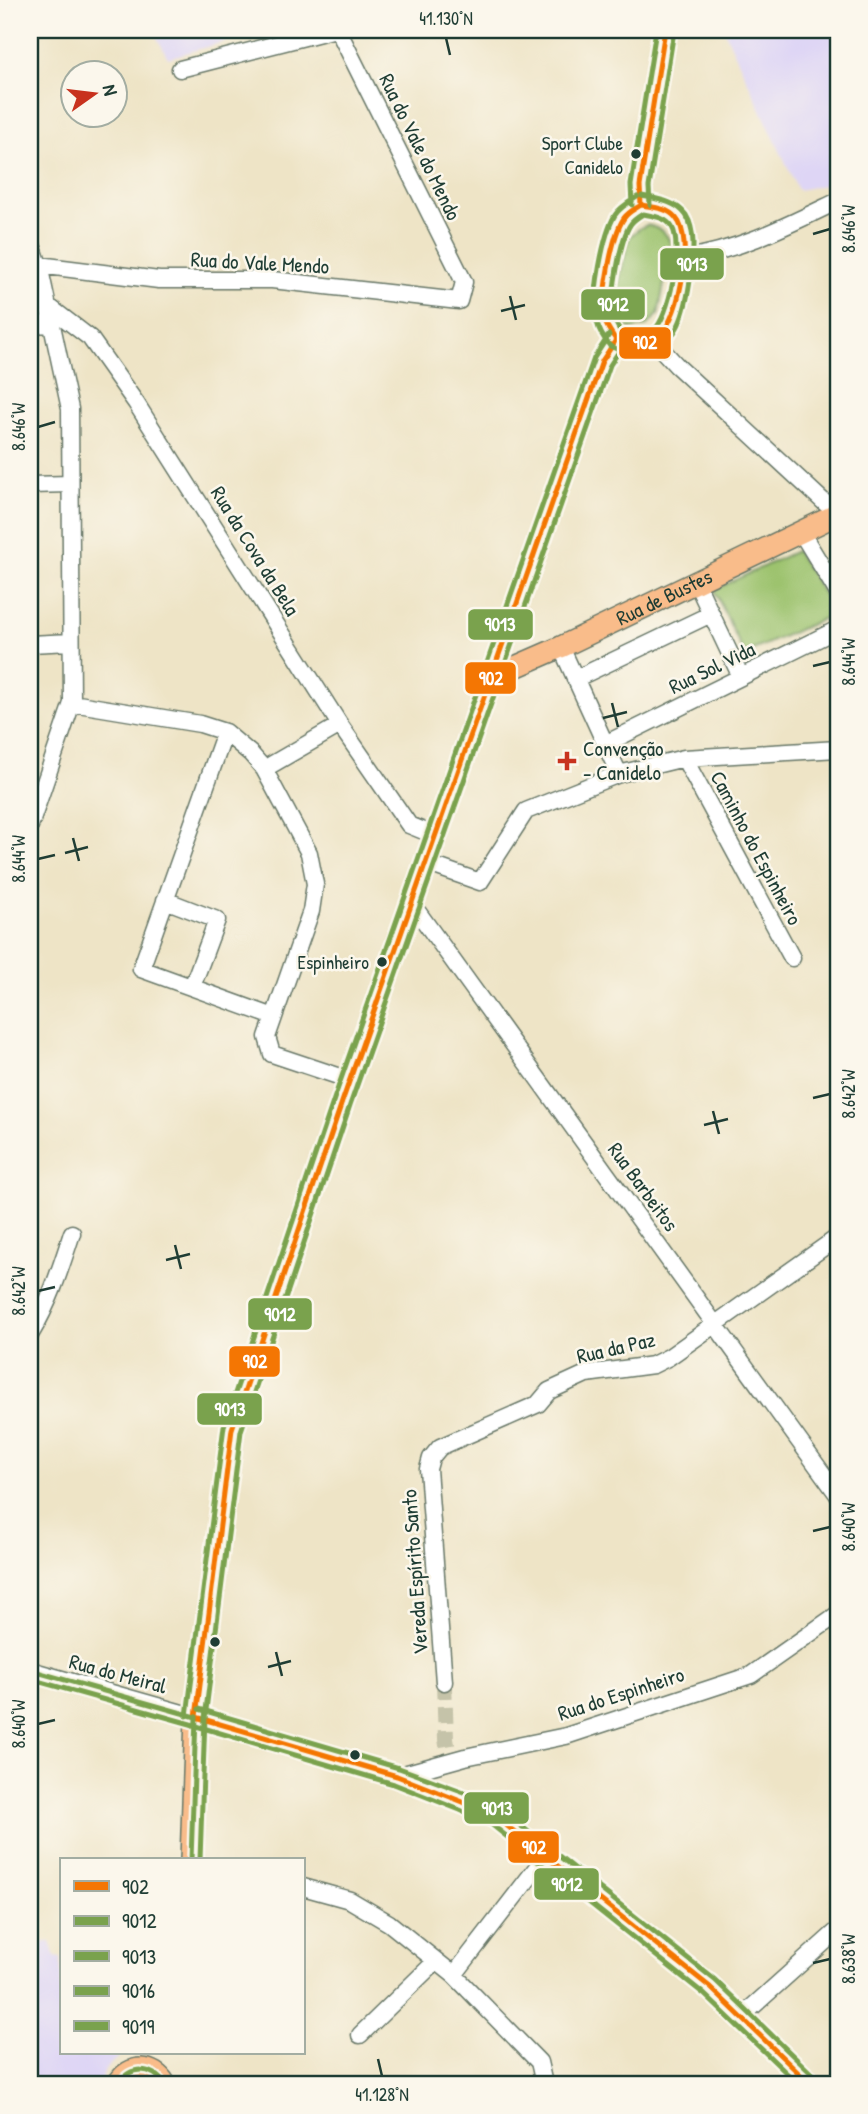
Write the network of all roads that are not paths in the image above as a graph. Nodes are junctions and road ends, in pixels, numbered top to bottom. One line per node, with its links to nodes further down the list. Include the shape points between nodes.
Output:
1 (332, 30): 4 (street)
2 (338, 30): 10 (street, Rua do Vale do Mendo)
3 (665, 30): 6 (main road)
4 (180, 69)
5 (838, 201): 8 (street, via 760,236)
6 (640, 205): 8 (main road, via 661,208 680,222); 15 (main road, via 622,220 605,291 605,319)
7 (30, 239): 9 (street)
8 (685, 258): 16 (main road, via 674,313 666,330)
9 (39, 265): 10 (street, Rua do Vale Mendo, via 159,279 272,280 459,301); 12 (street)
10 (464, 282)
11 (30, 292): 12 (street, Rua da Cova da Bela)
12 (48, 304): 13 (street); 32 (street, Rua da Cova da Bela, via 90,338 136,403)
13 (52, 324): 14 (street); 17 (street, via 70,409)
14 (30, 325)
15 (615, 340): 16 (main road); 29 (main road, via 602,361)
16 (653, 341): 19 (street)
17 (71, 484): 18 (street); 25 (street)
18 (30, 485)
19 (838, 514): 20 (main road, Rua de Bustes)
20 (801, 532): 21 (main road, Rua de Bustes); 22 (street)
21 (696, 582): 23 (street); 27 (main road, Rua de Bustes)
22 (838, 593)
23 (711, 614): 28 (street); 30 (street)
24 (838, 629): 28 (street, Rua Sol Vida)
25 (71, 642): 26 (street); 31 (street)
26 (30, 644)
27 (561, 647): 29 (main road, Rua de Bustes); 30 (street)
28 (741, 677): 34 (street, Rua Sol Vida)
29 (490, 678): 40 (main road)
30 (575, 679): 34 (street)
31 (72, 703): 33 (street); 39 (street)
32 (340, 725): 37 (street); 40 (street, Rua da Cova da Bela, via 409,825)
33 (225, 732): 37 (street); 42 (street)
34 (605, 744): 38 (street)
35 (838, 749): 36 (street)
36 (684, 758): 38 (street); 44 (street, Caminho do Espinheiro)
37 (264, 769): 46 (street, via 309,853 315,884)
38 (619, 774): 41 (street, via 526,811 480,883)
39 (30, 826)
40 (436, 836): 41 (main road)
41 (426, 863): 43 (main road)
42 (165, 900): 45 (street, via 141,969); 45 (street, via 217,920)
43 (412, 904): 47 (main road); 50 (street, Rua Barbeitos)
44 (792, 958)
45 (192, 987): 46 (street)
46 (274, 1017): 47 (street, via 267,1037 272,1054)
47 (349, 1080): 57 (main road, via 232,1429)
48 (72, 1233): 51 (street, via 45,1311)
49 (838, 1237): 50 (street, Rua da Paz)
50 (716, 1325): 52 (street, Rua da Paz, via 653,1365 586,1374 549,1391 538,1404 440,1447); 53 (street, Rua Barbeitos)
51 (30, 1335)
52 (431, 1458): 56 (street, Vereda Espírito Santo, via 428,1469)
53 (838, 1495)
54 (838, 1614): 58 (street, Rua do Espinheiro, via 751,1675 566,1736)
55 (30, 1670): 57 (street, Rua do Meiral)
56 (444, 1682)
57 (196, 1717): 58 (street, Rua do Meiral); 60 (main road)
58 (400, 1775): 59 (street, Rua do Meiral, via 496,1817)
59 (545, 1857): 64 (street); 65 (street, Rua do Meiral, via 710,1987)
60 (191, 1858)
61 (304, 1887): 63 (street, via 350,1900 389,1923)
62 (838, 1930): 65 (street)
63 (436, 1961): 64 (street); 66 (street)
64 (454, 1975): 70 (street, via 539,2062)
65 (741, 2017): 71 (street, Rua do Meiral)
66 (360, 2035)
67 (148, 2061): 68 (main road); 69 (main road)
68 (118, 2084)
69 (165, 2084)
70 (544, 2084)
71 (810, 2084)

